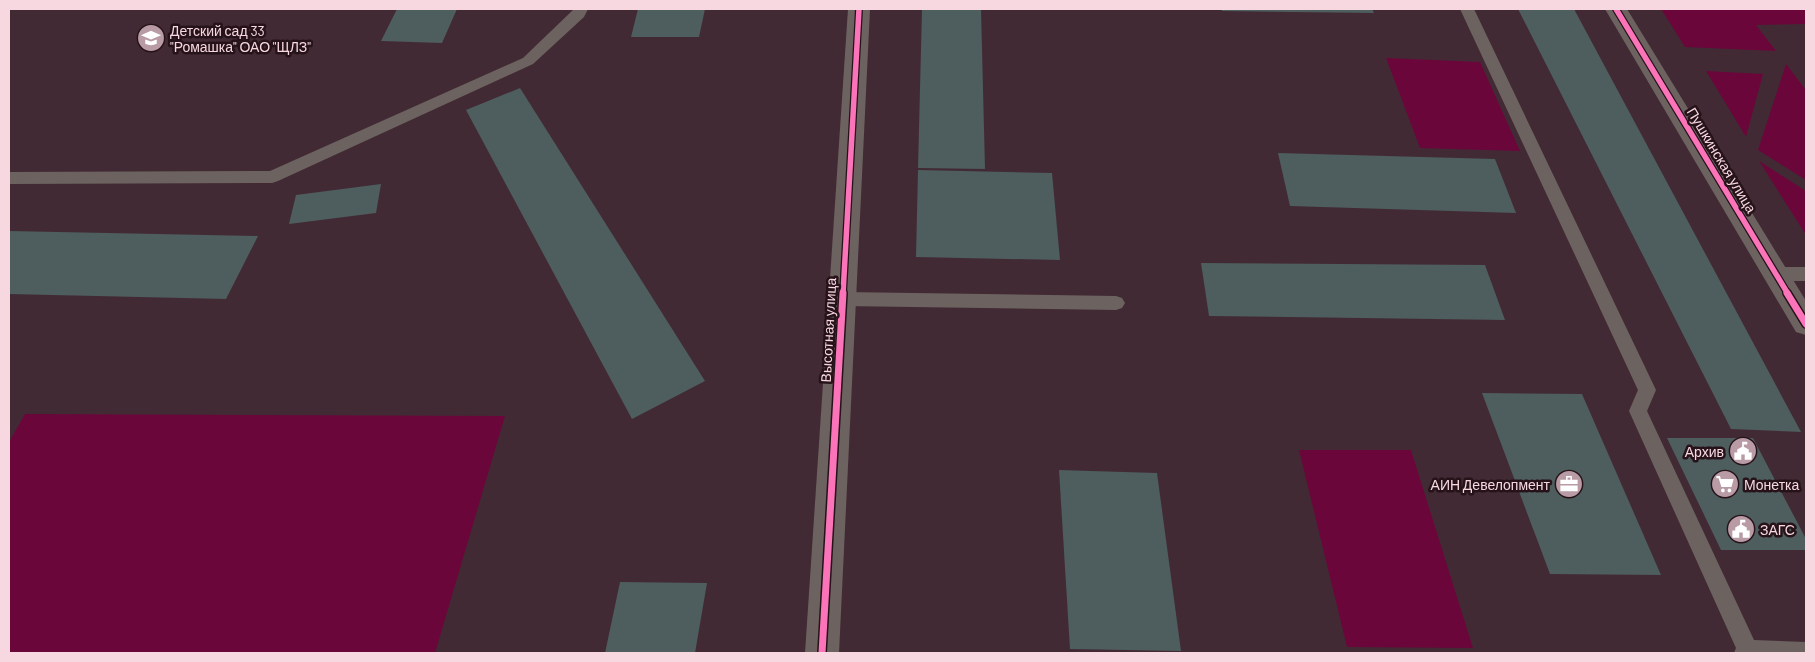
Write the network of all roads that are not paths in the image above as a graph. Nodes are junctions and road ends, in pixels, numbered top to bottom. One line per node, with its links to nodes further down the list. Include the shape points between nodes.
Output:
1 (581, 9): 5 (lane, via 528,61 272,177)
2 (859, 9): 8 (street, Высотная улица)
3 (1467, 9): 11 (lane, via 1647,390 1638,411)
4 (1616, 9): 6 (street, Пушкинская улица)
5 (9, 178)
6 (1775, 274): 7 (lane); 10 (street, Пушкинская улица)
7 (1806, 274)
8 (843, 299): 9 (lane); 12 (street, Высотная улица)
9 (1116, 303)
10 (1806, 324)
11 (1747, 652): 13 (lane)
12 (822, 653)
13 (1806, 653)

